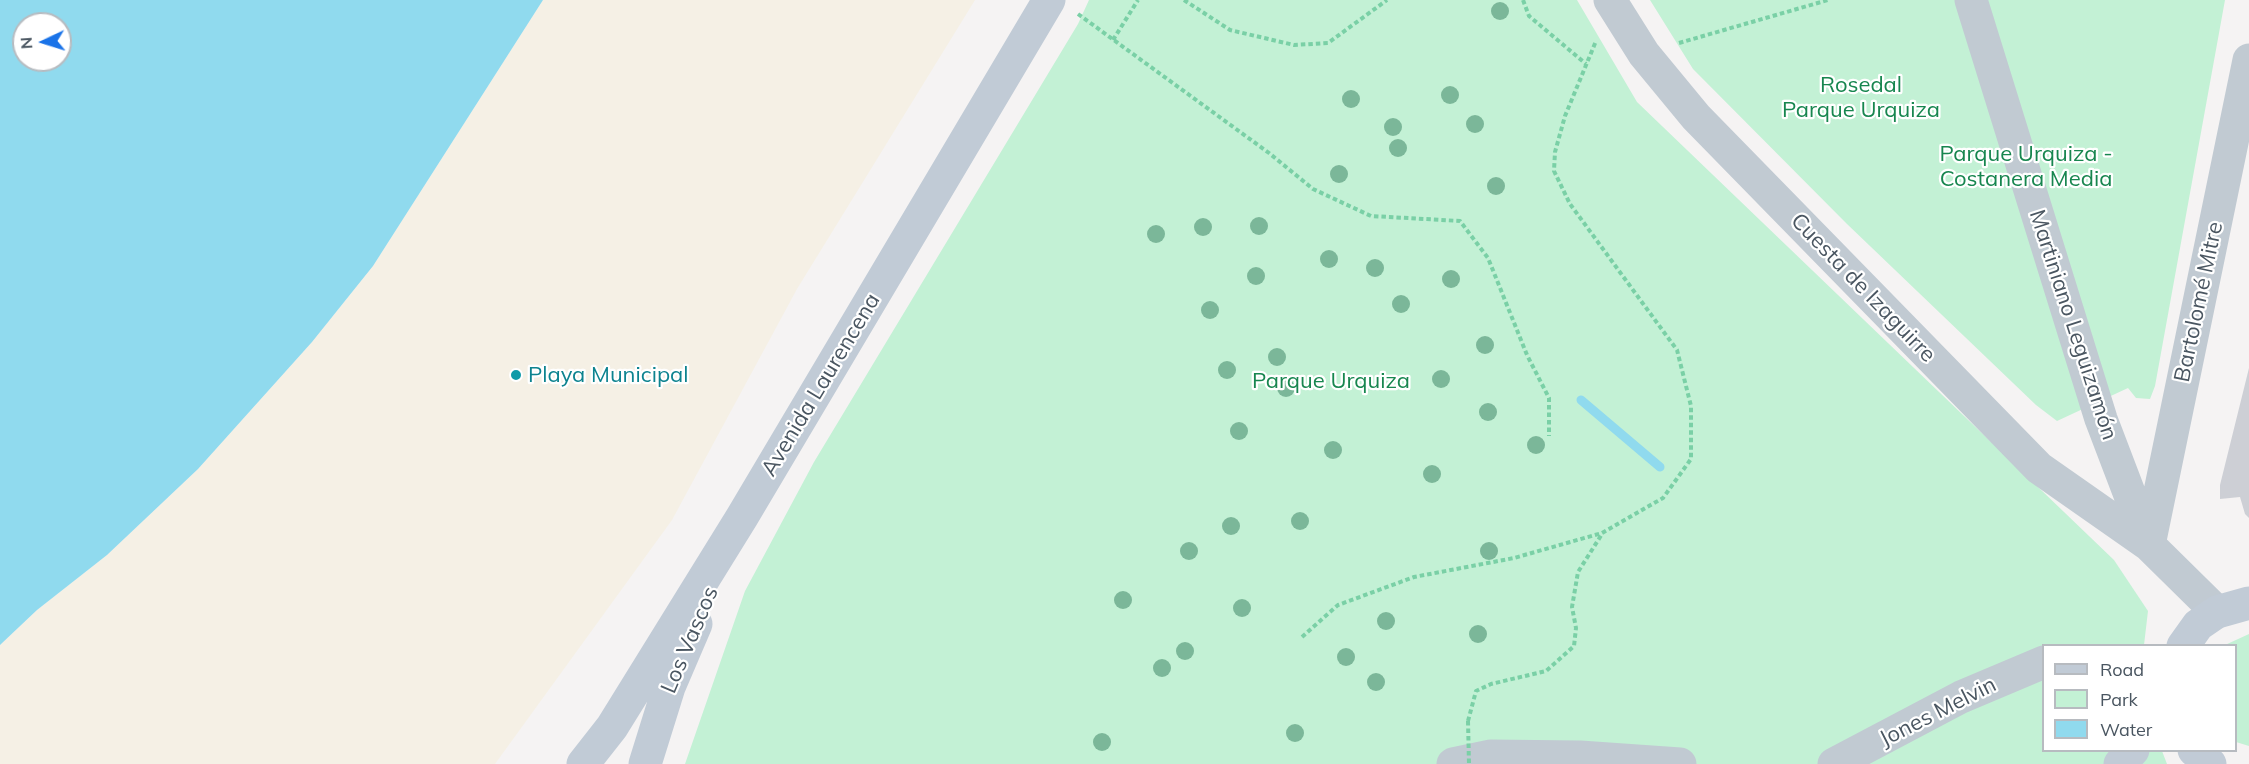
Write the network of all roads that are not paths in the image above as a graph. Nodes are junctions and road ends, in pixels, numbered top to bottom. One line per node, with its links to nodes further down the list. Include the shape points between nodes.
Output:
1 (1971, 0): 6 (street, Martiniano Leguizamón, via 2101,419)
2 (1610, 2): 6 (street, Cuesta de Izaguirre, via 1644,54 1696,117 2039,468)
3 (1062, 6): 5 (street, Avenida Laurencena)
4 (2249, 60): 6 (street, Bartolomé Mitre)
5 (742, 518): 13 (street, Avenida Laurencena, via 635,692); 14 (street, Los Vascos, via 669,687)
6 (2149, 545): 8 (street)
7 (2249, 603): 8 (street)
8 (2217, 612): 9 (street, via 2198,625)
9 (2183, 644)
10 (2042, 662): 17 (street, Jones Melvin, via 1961,697)
11 (2131, 752): 18 (street)
12 (2196, 752): 19 (street)
13 (583, 764)
14 (645, 764)
15 (1453, 764): 16 (street, via 1491,756)
16 (1680, 764)
17 (1834, 764)
18 (2120, 764)
19 (2210, 764)

